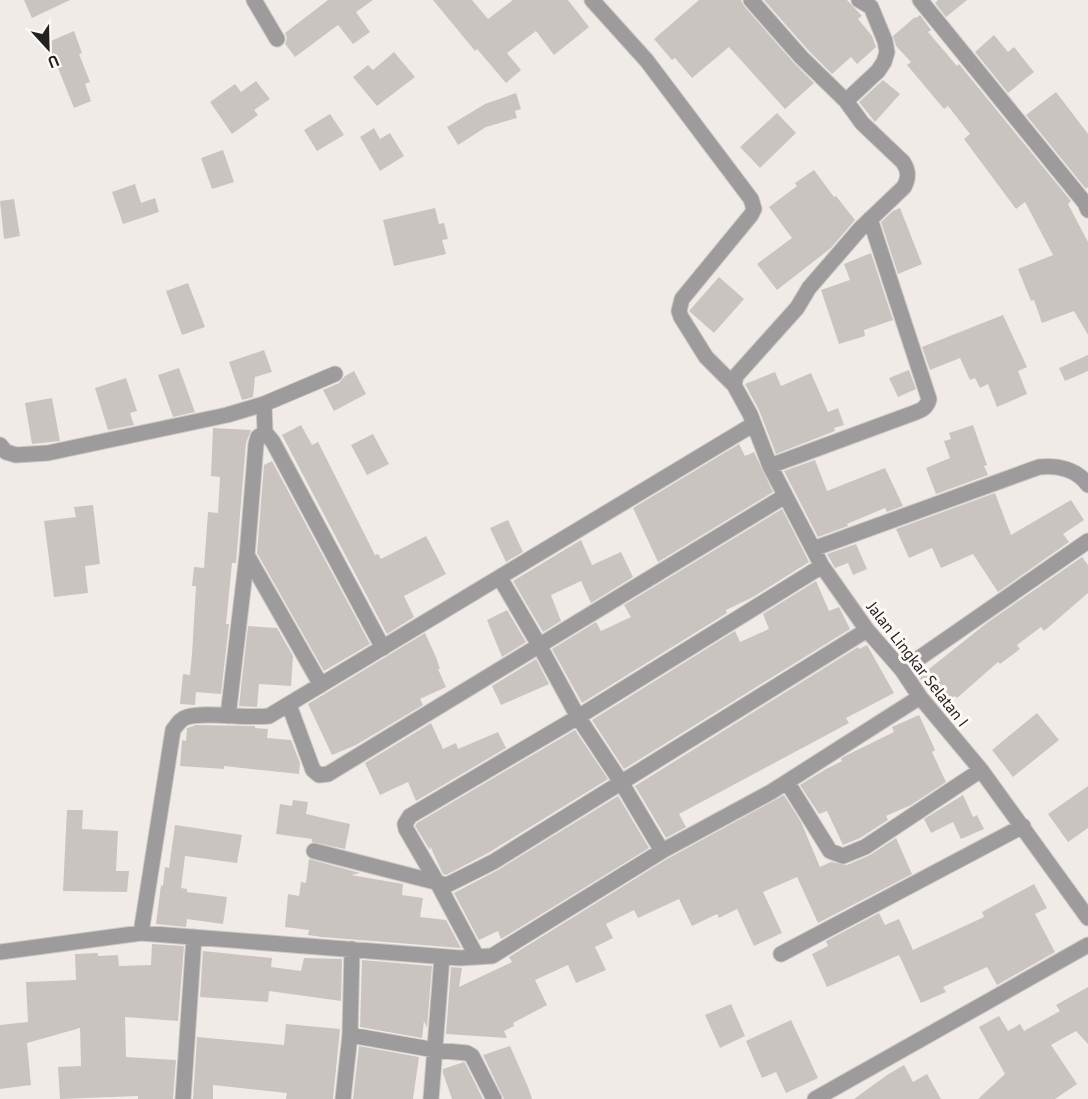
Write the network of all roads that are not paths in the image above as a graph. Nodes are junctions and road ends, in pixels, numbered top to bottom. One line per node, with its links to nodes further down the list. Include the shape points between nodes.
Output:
1 (254, 0): 6 (street)
2 (592, 0): 11 (street, Jalan Lingkar Selatan I, via 647,61 751,199 751,215 682,299 679,311 705,357)
3 (751, 0): 7 (street)
4 (920, 0): 8 (street)
5 (870, 2): 7 (street, via 887,52 878,71)
6 (277, 39)
7 (846, 101): 9 (street, via 907,168 904,187)
8 (1087, 205)
9 (870, 219): 11 (street, via 736,376); 16 (street, via 928,404 924,409)
10 (335, 374): 12 (street)
11 (734, 385): 13 (street, Jalan Lingkar Selatan I)
12 (264, 404): 14 (street); 15 (street, via 48,453 16,455)
13 (752, 419): 16 (street, Jalan Lingkar Selatan I); 23 (street)
14 (265, 432): 21 (street, via 256,444); 26 (street)
15 (0, 445)
16 (770, 466): 18 (street, Jalan Lingkar Selatan I)
17 (1088, 485): 20 (street, via 1068,469 1039,467)
18 (785, 496): 20 (street, Jalan Lingkar Selatan I); 25 (street)
19 (1088, 541): 27 (street)
20 (813, 549): 22 (street, Jalan Lingkar Selatan I)
21 (247, 555): 28 (street); 31 (street)
22 (822, 566): 24 (street, Jalan Lingkar Selatan I); 32 (street)
23 (500, 578): 25 (street); 26 (street)
24 (867, 630): 27 (street, Jalan Lingkar Selatan I); 34 (street)
25 (539, 645): 30 (street, via 328,774 313,771); 32 (street)
26 (383, 648): 28 (street)
27 (902, 669): 29 (street, Jalan Lingkar Selatan I)
28 (321, 685): 30 (street)
29 (920, 697): 33 (street, Jalan Lingkar Selatan I); 35 (street)
30 (290, 705): 31 (street, via 269,716)
31 (228, 716): 41 (street, via 185,717 173,730)
32 (578, 717): 34 (street); 39 (street, via 410,816 406,829)
33 (981, 770): 35 (street, via 865,847 843,856 830,851); 36 (street, Jalan Lingkar Selatan I)
34 (621, 782): 38 (street); 39 (street, via 493,862 447,885)
35 (787, 782): 38 (street)
36 (1023, 826): 40 (street, Jalan Lingkar Selatan I); 46 (street)
37 (314, 851): 39 (street)
38 (662, 851): 48 (street, via 502,951)
39 (438, 884): 48 (street)
40 (1088, 918)
41 (141, 933): 42 (street); 45 (street)
42 (194, 937): 44 (street); 51 (street)
43 (1088, 945): 55 (street)
44 (352, 949): 47 (street); 49 (street)
45 (0, 952)
46 (781, 954)
47 (442, 957): 48 (street); 50 (street)
48 (477, 957)
49 (350, 1035): 50 (street); 52 (street)
50 (435, 1050): 53 (street); 54 (street, via 472,1056)
51 (183, 1099)
52 (343, 1099)
53 (431, 1099)
54 (494, 1099)
55 (815, 1099)

